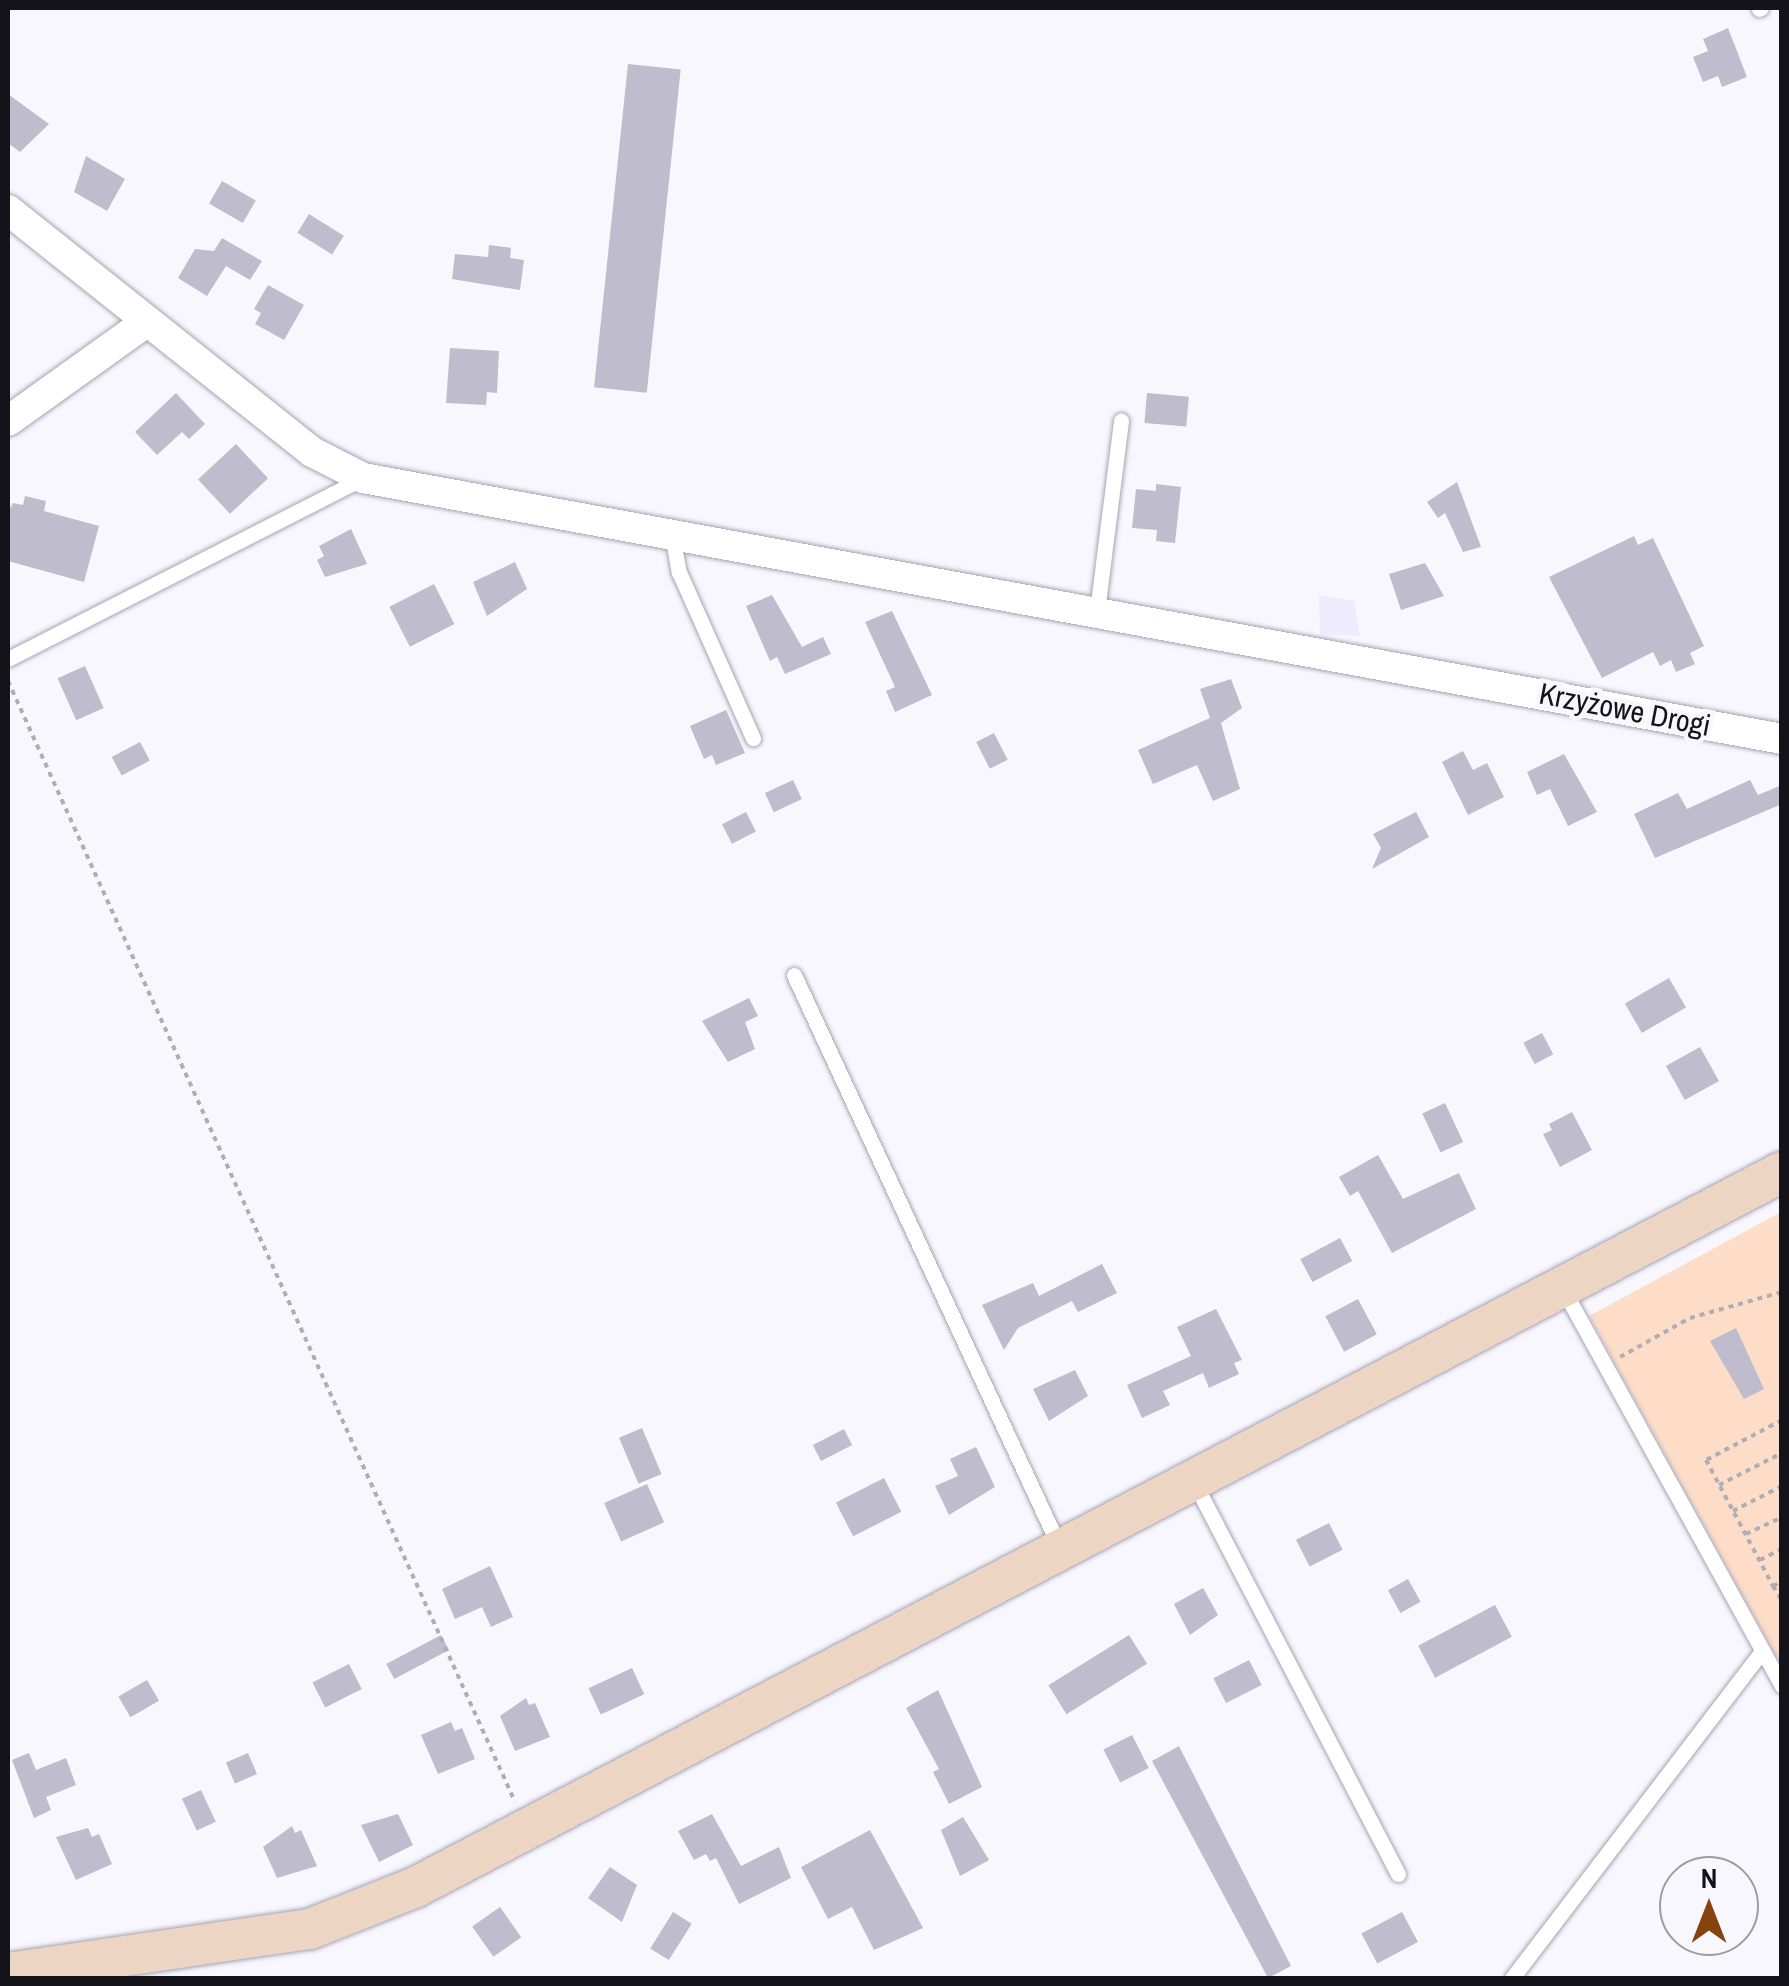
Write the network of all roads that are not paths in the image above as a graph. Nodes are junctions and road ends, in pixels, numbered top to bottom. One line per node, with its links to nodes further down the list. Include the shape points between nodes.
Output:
1 (8, 210): 2 (street, Krzyżowe Drogi)
2 (145, 323): 3 (street); 5 (street, Krzyżowe Drogi, via 312,452)
3 (8, 420)
4 (1121, 421): 7 (lane)
5 (363, 478): 6 (street, Krzyżowe Drogi); 8 (lane)
6 (672, 534): 7 (street, Krzyżowe Drogi); 9 (lane, via 679,572)
7 (1097, 611): 10 (street, Krzyżowe Drogi)
8 (8, 659)
9 (753, 738)
10 (1782, 739)
11 (794, 975): 15 (lane)
12 (1782, 1172): 13 (street)
13 (1561, 1285): 14 (street); 16 (lane)
14 (1192, 1479): 15 (street); 18 (lane)
15 (1060, 1548): 19 (street, via 416,1887 310,1929)
16 (1762, 1651): 17 (lane); 20 (lane)
17 (1782, 1686)
18 (1398, 1874)
19 (8, 1973)
20 (1512, 1978)

